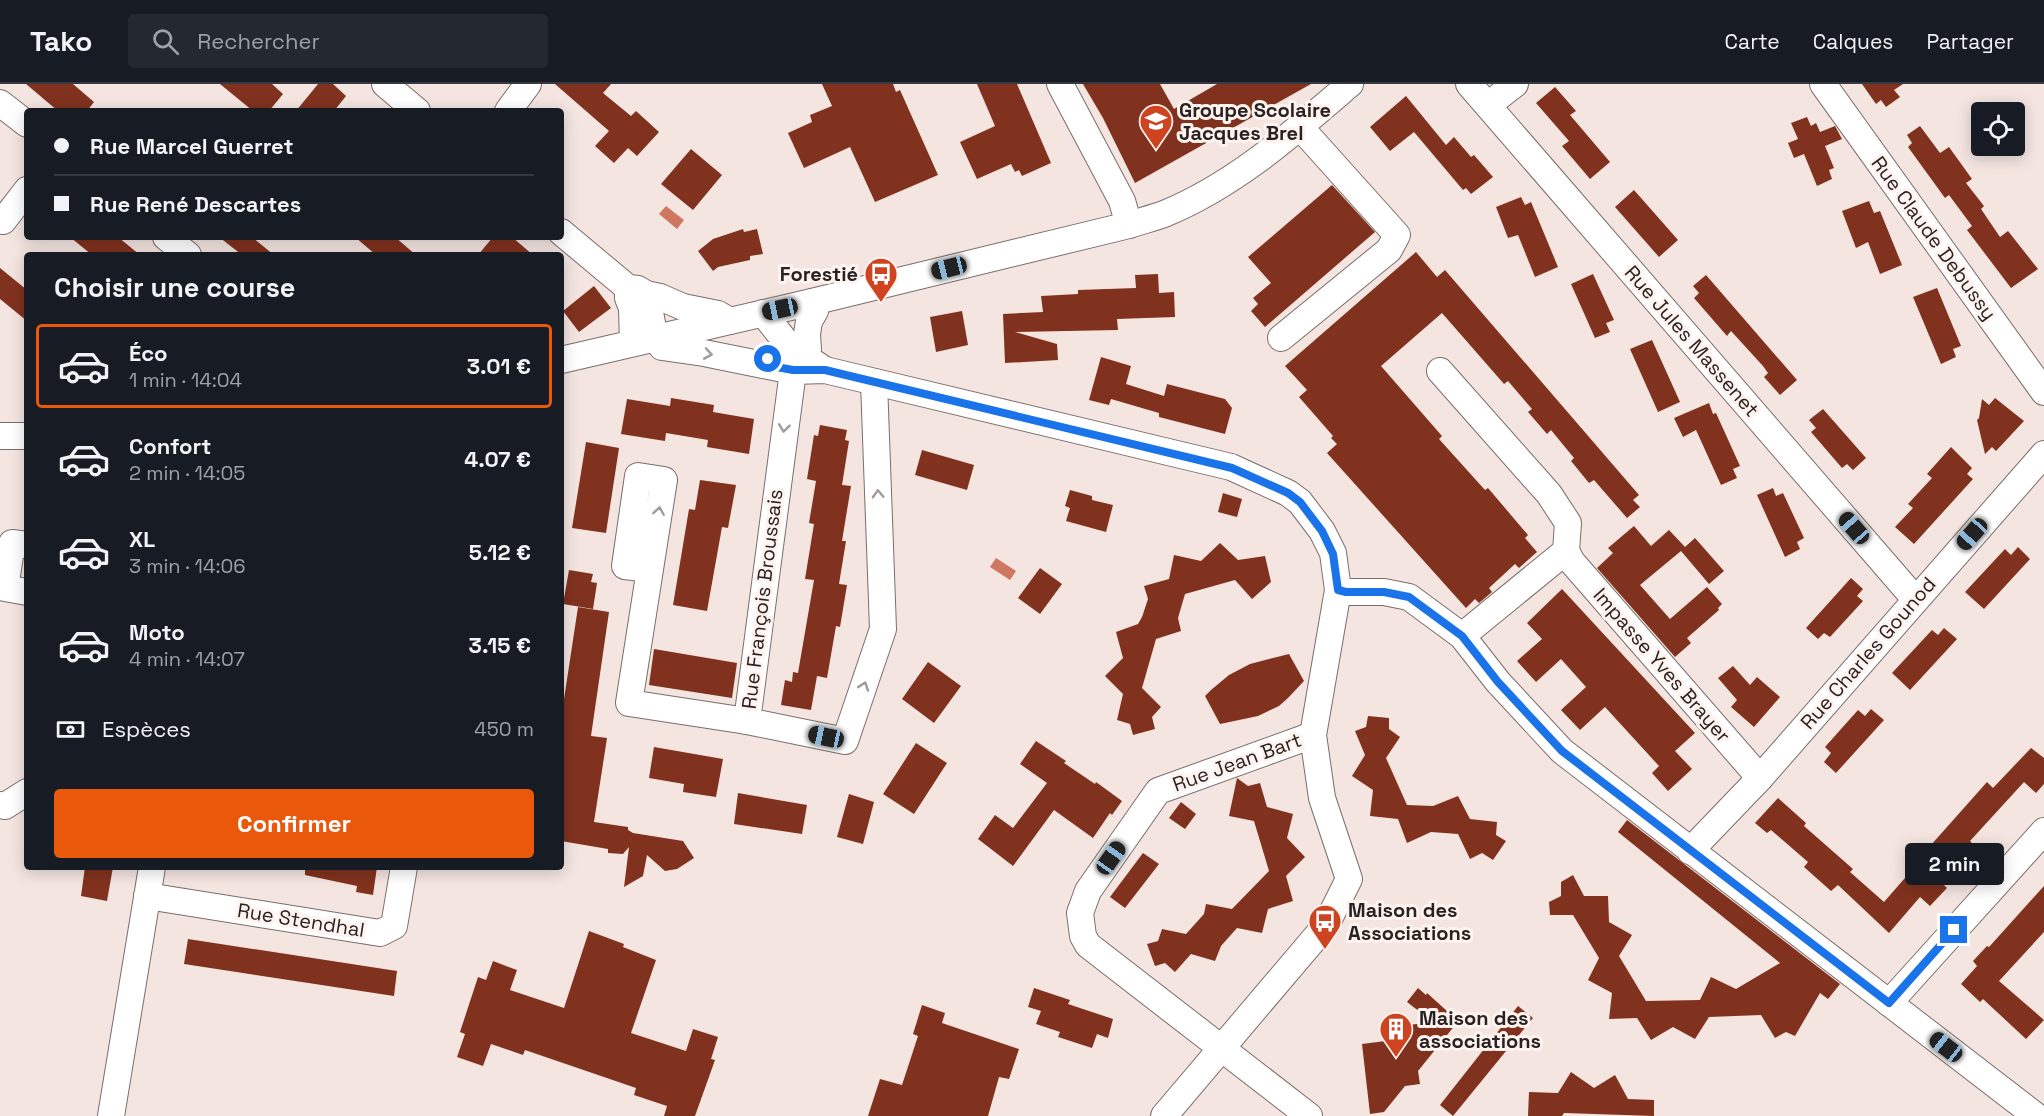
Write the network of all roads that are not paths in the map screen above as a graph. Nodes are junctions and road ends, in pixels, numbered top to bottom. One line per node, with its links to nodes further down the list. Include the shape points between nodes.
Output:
1 (385, 84): 10 (street)
2 (528, 84): 11 (street)
3 (1060, 84): 16 (street, via 1122,201)
4 (1350, 84): 13 (street)
5 (1469, 84): 9 (street, Rue Jules Massenet)
6 (1515, 84): 9 (street)
7 (1824, 84): 30 (street, Rue Claude Debussy)
8 (0, 103): 12 (street)
9 (1488, 105): 39 (street, Rue Jules Massenet)
10 (413, 108)
11 (510, 108)
12 (24, 122)
13 (1300, 127): 16 (street, via 1216,188 1164,214); 24 (street, via 1397,235 1389,250)
14 (24, 194): 15 (street)
15 (3, 221)
16 (1129, 225): 21 (street)
17 (564, 234): 20 (street)
18 (170, 240): 19 (street)
19 (184, 252)
20 (637, 291): 23 (street); 25 (street, via 628,298)
21 (812, 302): 22 (street); 27 (street, Rue François Broussais, via 808,349)
22 (763, 313): 23 (street); 27 (street, via 790,347); 27 (street, via 758,325 762,343)
23 (730, 321): 25 (street)
24 (1281, 338)
25 (644, 341): 26 (street); 27 (street, Rue Jean Bart, one-way to 27, via 662,347)
26 (564, 359)
27 (798, 366): 29 (street, Rue Jean Bart); 41 (street, Rue François Broussais, one-way to 41)
28 (1440, 371): 35 (street, via 1548,494 1568,523)
29 (874, 382): 37 (street, Rue Jean Bart, via 1232,468 1288,493 1322,531 1333,554); 41 (street, Rue François Broussais, one-way to 29, via 845,741 883,629)
30 (2044, 392)
31 (0, 436): 32 (street)
32 (24, 436)
33 (2044, 454): 39 (street, Rue Charles Gounod)
34 (24, 545): 38 (street, via 12,543 5,588)
35 (1566, 551): 40 (street); 43 (street, Impasse Yves Brayer)
36 (650, 569): 41 (street, via 629,703)
37 (1338, 590): 40 (street, via 1409,597); 42 (street, Rue Jean Bart)
38 (24, 591)
39 (1915, 599): 43 (street, Rue Charles Gounod)
40 (1462, 636): 47 (street, via 1498,682 1562,751)
41 (747, 721)
42 (1313, 735): 52 (street, via 1322,798 1349,879 1326,925); 52 (street, Rue Jean Bart, via 1158,790 1088,891 1080,912 1088,945)
43 (1760, 778): 47 (street, Rue Charles Gounod)
44 (24, 794): 45 (street, via 5,806)
45 (0, 805)
46 (2044, 831): 51 (street)
47 (1690, 851): 51 (street)
48 (151, 870): 50 (street)
49 (403, 870): 50 (street, Rue Stendhal, via 394,926 380,933)
50 (147, 896): 53 (street)
51 (1889, 1003): 56 (street)
52 (1222, 1048): 54 (street); 55 (street)
53 (111, 1116)
54 (1164, 1116)
55 (1309, 1116)
56 (2036, 1116)

